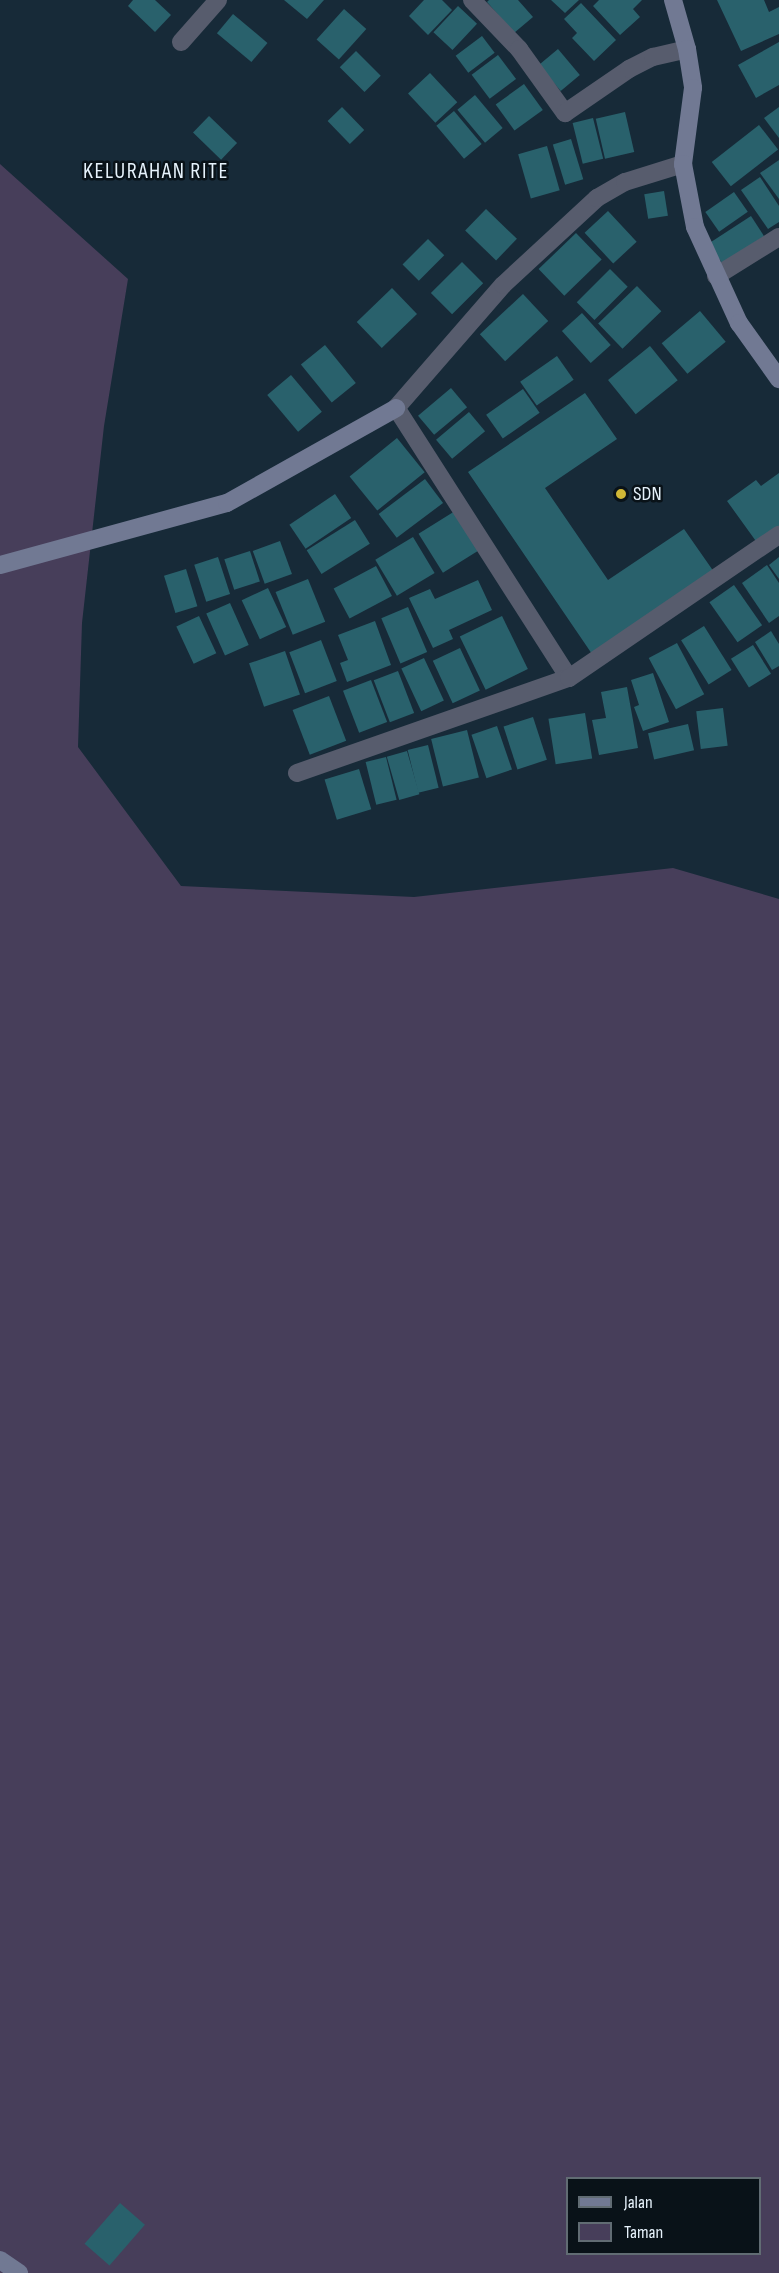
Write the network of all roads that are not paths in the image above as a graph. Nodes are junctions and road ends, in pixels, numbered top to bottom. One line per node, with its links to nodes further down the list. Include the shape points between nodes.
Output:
1 (218, 0): 4 (street)
2 (472, 0): 5 (street, via 519,49 565,113 629,69 653,57)
3 (673, 0): 5 (street)
4 (181, 42)
5 (687, 49): 6 (street, via 693,88)
6 (683, 164): 8 (street, via 695,227); 10 (street, via 625,182 597,198 502,285)
7 (779, 237): 8 (street)
8 (716, 276): 9 (street, via 739,323)
9 (779, 379)
10 (396, 408): 12 (street, via 226,503); 13 (street)
11 (779, 535): 13 (street)
12 (0, 565)
13 (569, 678): 14 (street)
14 (297, 774)
15 (0, 2260): 16 (street)
16 (19, 2273)

